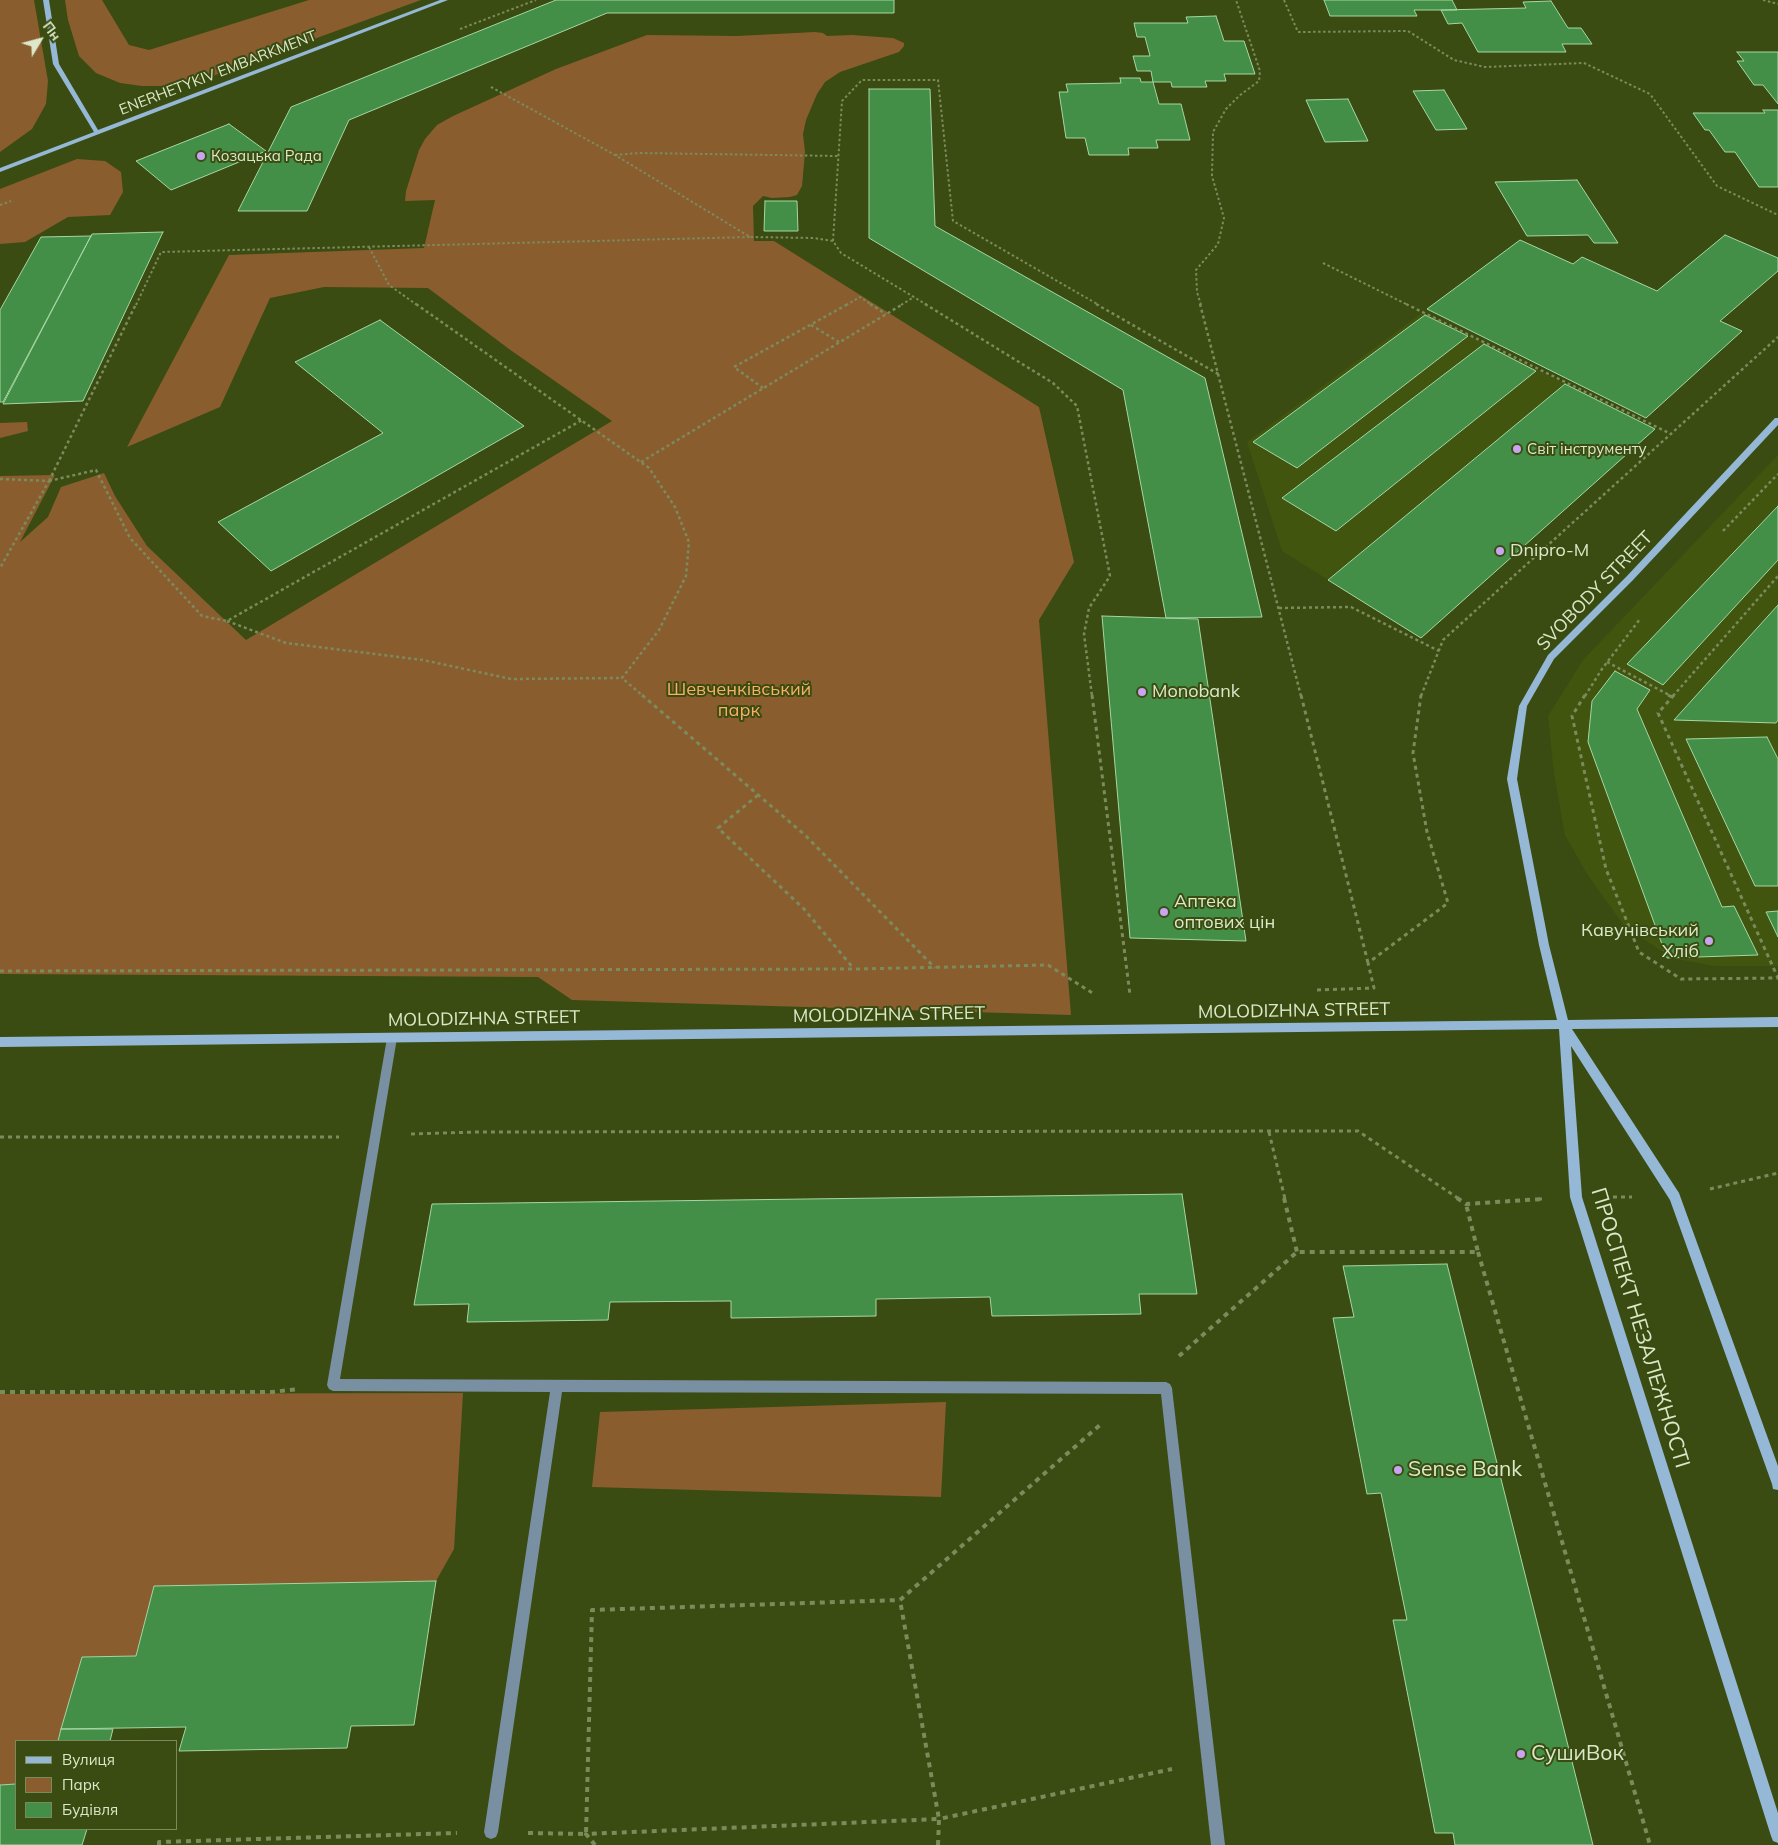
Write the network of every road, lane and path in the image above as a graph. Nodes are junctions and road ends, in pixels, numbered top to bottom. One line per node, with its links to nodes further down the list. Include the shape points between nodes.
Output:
1 (46, 0): 8 (street, via 56,64)
2 (446, 0): 8 (street, ENERHETYKIV EMBARKMENT)
3 (1236, 0): 22 (path, via 1260,71 1259,81 1226,109 1213,132 1212,176 1224,218 1218,244 1196,270 1197,292)
4 (1284, 0): 12 (path, via 1298,32 1408,31 1454,60 1485,67 1584,63 1650,94 1717,186)
5 (1763, 0): 6 (path)
6 (1778, 4)
7 (490, 87): 9 (path)
8 (97, 133): 11 (street, ENERHETYKIV EMBARKMENT)
9 (615, 156): 10 (path, via 639,153); 13 (path)
10 (838, 156): 14 (path); 22 (path, via 842,101 862,80 938,80 953,221)
11 (0, 170)
12 (1778, 215)
13 (750, 237): 14 (path); 15 (path)
14 (833, 241): 17 (path, via 841,253)
15 (368, 247): 24 (path, via 390,285); 30 (path, via 161,252)
16 (1323, 263): 26 (path)
17 (914, 297): 18 (path); 48 (path, via 1017,358 1054,383 1077,406 1110,576 1089,608 1084,634 1130,996)
18 (886, 314): 19 (path, via 860,297); 21 (path)
19 (810, 325): 21 (path); 23 (path, via 734,367)
20 (1778, 337): 26 (path)
21 (839, 342): 23 (path)
22 (1220, 375): 34 (path)
23 (763, 388): 27 (path)
24 (582, 420): 27 (path); 36 (path)
25 (1778, 420): 51 (street, SVOBODY STREET, via 1551,657 1523,706 1512,779 1544,945)
26 (1671, 434): 37 (path, via 1443,640)
27 (640, 462): 39 (path, via 649,468 675,507 689,542 686,576 663,623)
28 (1778, 474): 31 (path)
29 (0, 479): 30 (path)
30 (49, 482): 32 (path); 36 (path, via 96,470 130,538 202,616)
31 (1720, 534)
32 (0, 568)
33 (1778, 576): 40 (path)
34 (1279, 608): 37 (path, via 1351,607); 42 (path)
35 (1640, 618): 38 (path)
36 (227, 621): 39 (path, via 286,643 422,660 510,679)
37 (1438, 651): 42 (path, via 1420,698 1413,753 1427,832 1448,903)
38 (1608, 662): 40 (path); 46 (path, via 1572,716 1606,869 1639,952 1681,979)
39 (622, 678): 41 (path)
40 (1672, 697): 46 (path, via 1658,713)
41 (758, 795): 43 (path, via 806,836); 44 (path, via 718,828 804,909)
42 (1368, 963): 47 (path, via 1374,988)
43 (936, 968): 44 (path); 49 (path, via 1048,964)
44 (854, 969): 45 (path)
45 (0, 971)
46 (1778, 978)
47 (1315, 990)
48 (1122, 996)
49 (1098, 997)
50 (1778, 1022): 51 (street, MOLODIZHNA STREET)
51 (1564, 1025): 52 (street, MOLODIZHNA STREET); 58 (street, ПРОСПЕКТ НЕЗАЛЕЖНОСТІ); 59 (street)
52 (392, 1038): 53 (street, MOLODIZHNA STREET); 55 (lane)
53 (0, 1042)
54 (1269, 1132): 55 (path, via 475,1132); 60 (path, via 1358,1131); 61 (path)
55 (375, 1136): 56 (path); 63 (lane)
56 (0, 1137)
57 (1778, 1174): 59 (path)
58 (1576, 1197): 59 (path); 60 (path); 73 (street, ПРОСПЕКТ НЕЗАЛЕЖНОСТІ)
59 (1675, 1197): 67 (street)
60 (1466, 1204): 62 (path)
61 (1297, 1252): 62 (path); 65 (path)
62 (1478, 1252): 78 (path)
63 (333, 1385): 64 (lane); 66 (path, via 272,1392)
64 (557, 1386): 65 (lane); 71 (lane)
65 (1141, 1388): 68 (path); 69 (lane, via 1166,1388)
66 (0, 1392)
67 (1778, 1484)
68 (900, 1600): 70 (path); 72 (path, via 592,1610)
69 (1208, 1761): 70 (path); 77 (lane)
70 (939, 1819): 72 (path); 76 (path)
71 (491, 1832): 72 (path); 74 (path, via 159,1842)
72 (586, 1834): 75 (path)
73 (1778, 1836)
74 (159, 1845)
75 (595, 1845)
76 (938, 1845)
77 (1218, 1845)
78 (1650, 1845)

